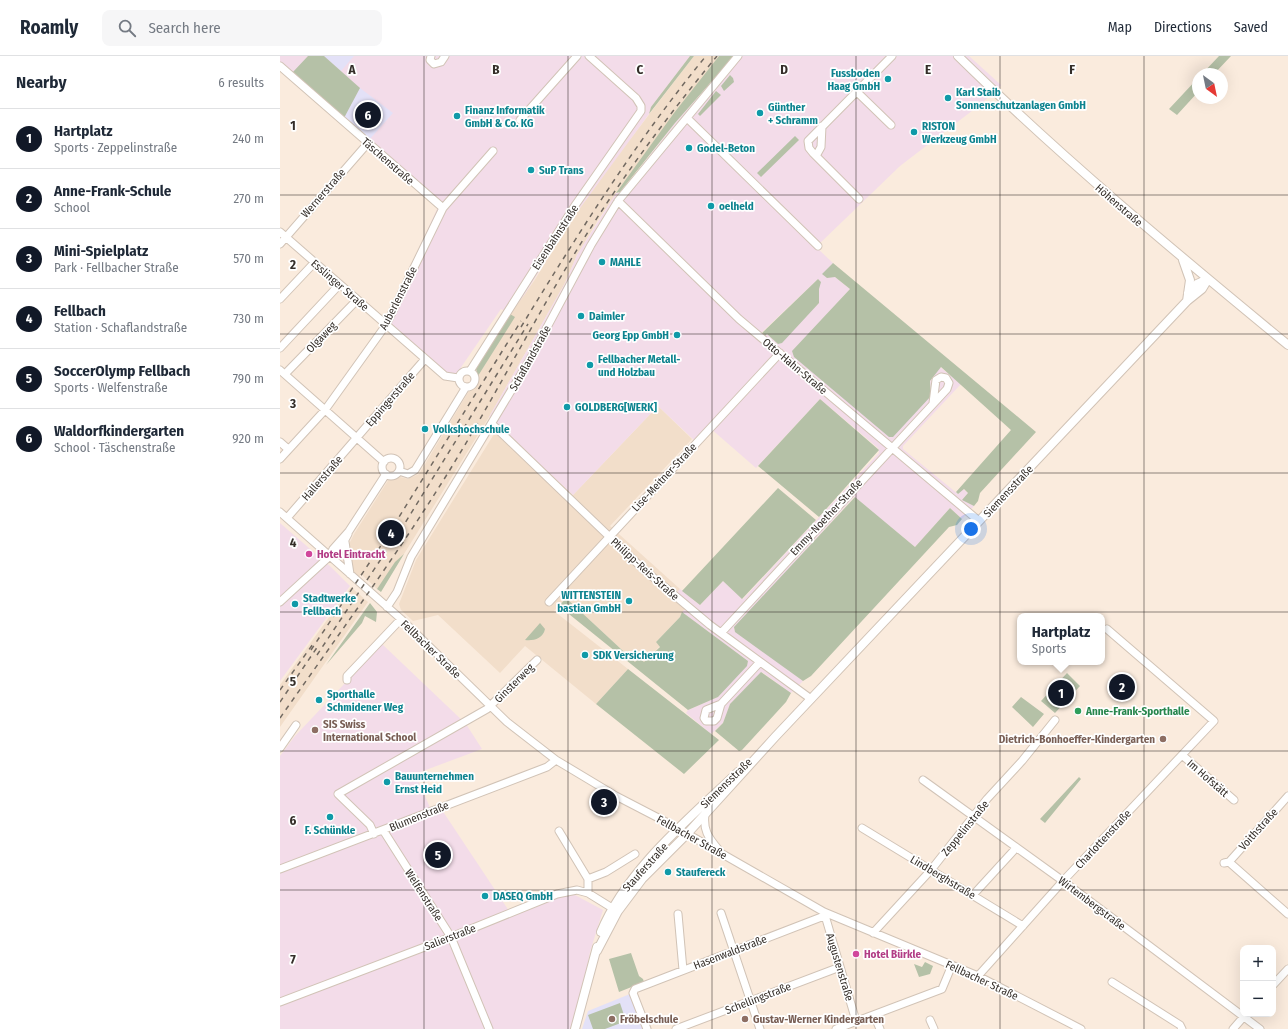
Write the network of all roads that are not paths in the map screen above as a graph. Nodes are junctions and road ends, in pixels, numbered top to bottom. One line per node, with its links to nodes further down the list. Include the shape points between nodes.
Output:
1 (431, 56): 2 (street, via 430,60 434,64 441,62)
2 (445, 56)
3 (577, 56): 11 (street)
4 (589, 56): 35 (street, Eisenbahnstraße, via 634,96 641,106 639,115 576,204)
5 (738, 56): 10 (street, Schaflandstraße)
6 (892, 56): 9 (street)
7 (958, 56): 23 (main road, Höhenstraße, via 1110,198)
8 (280, 66): 14 (street, Täschenstraße)
9 (856, 91): 12 (street); 13 (street)
10 (687, 118): 18 (street, Schaflandstraße); 22 (street)
11 (520, 120)
12 (891, 125)
13 (822, 126): 16 (street, via 822,143); 16 (street, via 808,141 809,148)
14 (368, 143): 19 (street, Täschenstraße); 20 (street, Wernerstraße)
15 (493, 151): 19 (street, Auberlenstraße)
16 (816, 156): 17 (street)
17 (859, 198)
18 (618, 201): 33 (street, Otto-Hahn-Straße, via 739,319); 41 (street, Schaflandstraße)
19 (442, 208): 30 (street, Auberlenstraße)
20 (282, 234): 21 (street, Wernerstraße); 24 (street, Esslinger Straße)
21 (280, 244)
22 (818, 246)
23 (1183, 259): 25 (main road, Höhenstraße); 27 (main road, via 1190,280)
24 (314, 263): 26 (street, Esslinger Straße); 28 (street)
25 (1208, 279): 27 (main road, Siemensstraße, via 1197,284); 31 (main road, Höhenstraße)
26 (339, 285): 29 (street, Esslinger Straße); 32 (street)
27 (1188, 297): 52 (main road, Siemensstraße)
28 (280, 299)
29 (357, 300): 30 (street, Esslinger Straße); 36 (street, Olgaweg)
30 (386, 325): 34 (street, Esslinger Straße); 40 (street, Auberlenstraße)
31 (1288, 345)
32 (280, 348)
33 (780, 353): 44 (street, Otto-Hahn-Straße); 54 (street, Lise-Meitner-Straße)
34 (425, 359): 37 (street, Esslinger Straße, via 445,376); 42 (street, Eppingerstraße)
35 (470, 371): 37 (street, Eisenbahnstraße, via 462,371); 38 (street, Eisenbahnstraße, via 475,380 473,385)
36 (282, 372): 40 (street)
37 (458, 378): 38 (street, via 459,383)
38 (466, 387): 48 (street, Eisenbahnstraße, via 415,470 408,474)
39 (933, 403): 44 (street, Emmy-Noether-Straße)
40 (325, 410): 42 (street); 45 (street, Auberlenstraße)
41 (492, 424): 54 (street, Philipp-Reis-Straße); 60 (street, Schaflandstraße, via 411,557 397,592)
42 (356, 438): 47 (street); 51 (street, Hallerstraße)
43 (280, 442): 45 (street)
44 (891, 447): 52 (street, Otto-Hahn-Straße); 63 (street, Emmy-Noether-Straße)
45 (288, 449): 46 (street, Auberlenstraße)
46 (280, 459)
47 (384, 462): 48 (street, via 396,460); 49 (street, via 383,469)
48 (399, 471): 49 (street, Eisenbahnstraße, via 394,476)
49 (386, 474): 53 (street)
50 (280, 512): 51 (street, Fellbacher Straße)
51 (287, 518): 56 (street, Fellbacher Straße)
52 (979, 521): 67 (main road, Siemensstraße)
53 (349, 531): 55 (street); 56 (street)
54 (609, 536): 59 (street, Lise-Meitner-Straße); 63 (street, Philipp-Reis-Straße, via 642,568)
55 (345, 542): 56 (street, via 338,552); 57 (street)
56 (330, 556): 57 (street, Fellbacher Straße); 58 (street)
57 (350, 574): 60 (street, Fellbacher Straße)
58 (280, 602)
59 (549, 602)
60 (387, 607): 61 (street, Fellbacher Straße)
61 (401, 619): 66 (street, via 347,676); 69 (street, Fellbacher Straße)
62 (1107, 629): 74 (street, Charlottenstraße, via 1214,720)
63 (721, 633): 65 (street, Philipp-Reis-Straße)
64 (537, 660): 69 (street, Ginsterweg)
65 (760, 662): 67 (street, Philipp-Reis-Straße); 68 (street)
66 (347, 680)
67 (811, 700): 72 (main road, Siemensstraße)
68 (720, 704)
69 (490, 707): 75 (street, Fellbacher Straße); 85 (street, Ginsterweg, via 338,794 370,825)
70 (1055, 720): 80 (street, Zeppelinstraße)
71 (296, 725): 73 (street)
72 (775, 737): 79 (main road, Siemensstraße); 82 (main road, Siemensstraße)
73 (280, 748)
74 (1182, 755): 78 (street, Im Hofstätt); 93 (street, Charlottenstraße)
75 (556, 760): 82 (street, Fellbacher Straße, via 630,804); 83 (street, Blumenstraße, via 547,767)
76 (923, 780): 80 (street, Wirtembergstraße)
77 (1288, 796): 100 (street, Voithstraße, via 1226,862)
78 (1234, 800)
79 (706, 814): 86 (main road, Siemensstraße); 88 (street, via 706,834)
80 (973, 818): 87 (street, Wirtembergstraße); 91 (street, Zeppelinstraße)
81 (862, 828): 91 (street, Lindberghstraße)
82 (679, 829): 86 (street, Fellbacher Straße); 96 (main road, Stauferstraße, via 637,872)
83 (383, 830): 85 (street, Blumenstraße); 103 (street, Welfenstraße)
84 (559, 831): 92 (street)
85 (374, 834): 90 (street, Blumenstraße)
86 (687, 834): 88 (street, Fellbacher Straße); 96 (main road, Stauferstraße)
87 (1016, 848): 93 (street, Wirtembergstraße); 95 (street)
88 (722, 853): 99 (street, Fellbacher Straße)
89 (635, 854): 92 (street, via 607,872)
90 (280, 869)
91 (931, 870): 95 (street, Lindberghstraße); 102 (street, Zeppelinstraße)
92 (588, 879): 94 (street)
93 (1063, 881): 101 (street, Charlottenstraße); 114 (street, Wirtembergstraße)
94 (588, 893): 96 (street, Salierstraße); 103 (street, Salierstraße, via 577,890 558,894)
95 (973, 895): 101 (street, Lindberghstraße)
96 (615, 909): 122 (main road, Stauferstraße, via 597,951)
97 (678, 914): 108 (street)
98 (721, 914): 104 (street)
99 (824, 914): 102 (street, Fellbacher Straße); 104 (street, Hasenwaldstraße); 106 (street, Augustenstraße)
100 (1288, 914)
101 (1022, 926): 109 (street, Charlottenstraße)
102 (873, 933): 105 (street, Fellbacher Straße)
103 (451, 937): 113 (street, Salierstraße); 121 (street, Welfenstraße)
104 (735, 951): 108 (street, Hasenwaldstraße); 112 (street)
105 (952, 965): 109 (street, Fellbacher Straße); 115 (street, via 942,989)
106 (840, 967): 112 (street, Schellingstraße); 119 (street, Augustenstraße)
107 (1288, 969): 111 (street)
108 (683, 970): 123 (street, Hasenwaldstraße, via 635,989 634,993)
109 (978, 976): 120 (street, Fellbacher Straße)
110 (1112, 982): 129 (street, via 1180,1024)
111 (1276, 982)
112 (751, 1001): 124 (street, Schellingstraße); 125 (street)
113 (280, 1002)
114 (1240, 1011)
115 (874, 1015): 119 (street); 127 (street)
116 (1243, 1017): 130 (street)
117 (1247, 1017): 131 (street, Wirtembergstraße)
118 (930, 1020): 128 (street)
119 (856, 1021): 126 (street)
120 (1078, 1028)
121 (489, 1029)
122 (575, 1029)
123 (647, 1029)
124 (676, 1029)
125 (760, 1029)
126 (836, 1029)
127 (880, 1029)
128 (934, 1029)
129 (1182, 1029)
130 (1233, 1029)
131 (1260, 1029)

